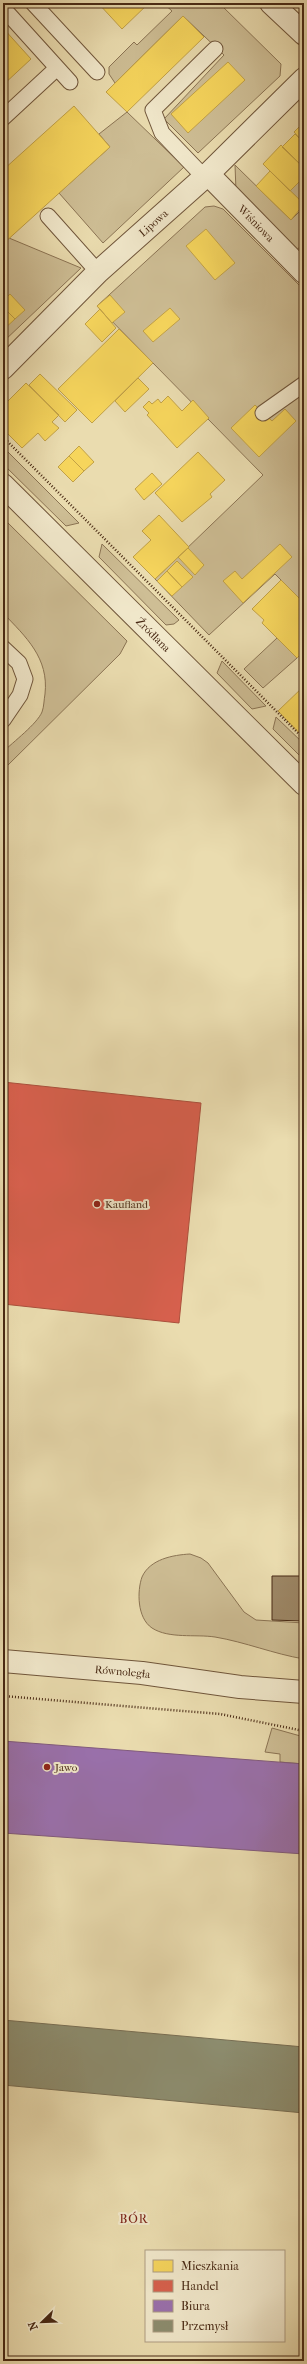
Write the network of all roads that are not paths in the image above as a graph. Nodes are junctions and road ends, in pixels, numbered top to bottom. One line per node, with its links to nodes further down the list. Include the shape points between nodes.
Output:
1 (33, 3): 7 (lane)
2 (271, 3): 4 (street)
3 (3, 8): 6 (lane)
4 (304, 34)
5 (216, 49): 11 (lane, via 153,110 162,133)
6 (57, 68): 9 (lane); 10 (lane)
7 (97, 72)
8 (304, 79): 11 (street, Lipowa)
9 (70, 82)
10 (3, 118)
11 (206, 176): 13 (street, Wiśniowa); 14 (street, Lipowa)
12 (48, 216): 14 (lane)
13 (301, 264)
14 (98, 272): 15 (street, Lipowa)
15 (3, 368)
16 (304, 384): 17 (lane)
17 (263, 413)
18 (3, 485): 21 (street, Źródlana)
19 (3, 647): 20 (lane, via 19,663 25,679 20,694)
20 (3, 720)
21 (304, 784)
22 (3, 1661): 23 (street, Równoległa, via 142,1673)
23 (240, 1687): 24 (street, Równoległa); 25 (street, Równoległa)
24 (304, 1692)
25 (304, 1708)

